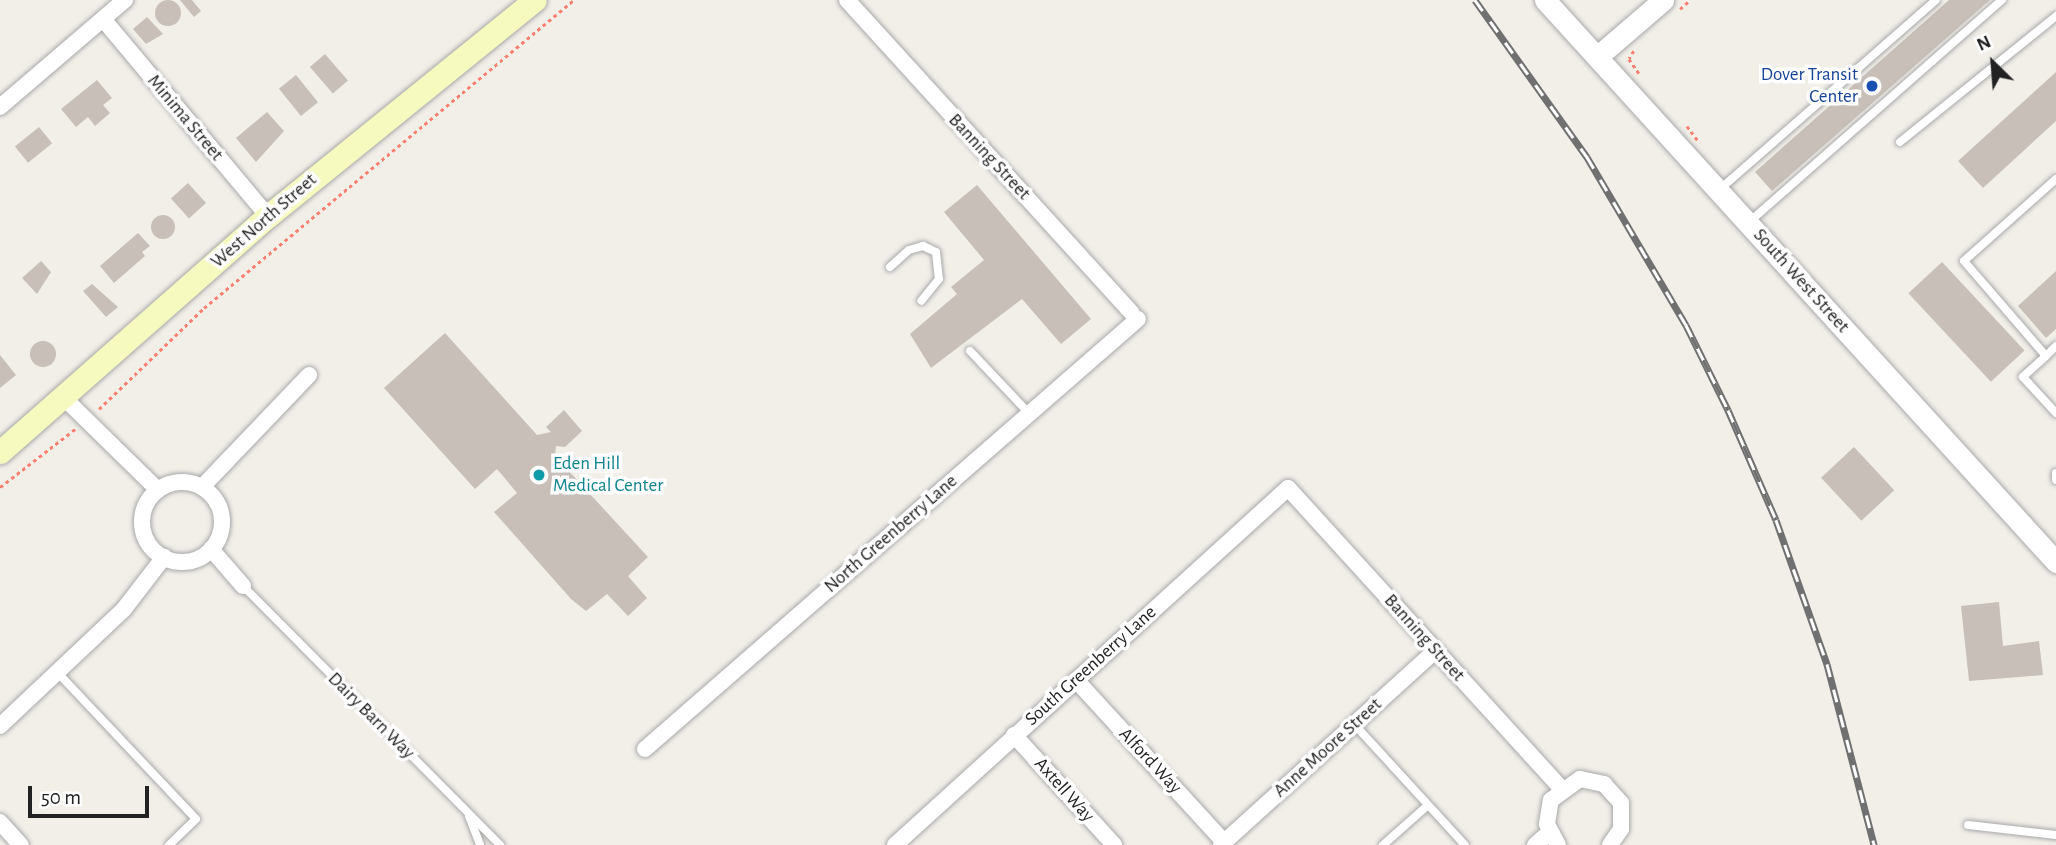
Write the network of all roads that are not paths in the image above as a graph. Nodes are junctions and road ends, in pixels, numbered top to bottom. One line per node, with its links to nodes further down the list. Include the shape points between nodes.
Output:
1 (125, 0): 9 (street)
2 (535, 0): 15 (main road, West North Street)
3 (847, 0): 19 (street, Banning Street)
4 (1545, 0): 10 (street, South West Street)
5 (1663, 0): 10 (street)
6 (1936, 0): 14 (lane)
7 (2002, 0): 16 (lane)
8 (2056, 16): 12 (lane)
9 (103, 19): 11 (street); 15 (street, Minima Street)
10 (1598, 56): 14 (street, South West Street)
11 (0, 107)
12 (1900, 142)
13 (2056, 179): 22 (lane, via 1964,261)
14 (1719, 190): 16 (street, South West Street)
15 (268, 216): 24 (main road, West North Street)
16 (1749, 223): 35 (street, South West Street)
17 (890, 267): 18 (lane, via 909,250 923,246 936,251 939,279)
18 (921, 301)
19 (1135, 316): 43 (street, North Greenberry Lane)
20 (2056, 346): 22 (lane)
21 (970, 351): 25 (lane)
22 (2046, 356): 26 (lane, via 2023,377)
23 (309, 375): 30 (street)
24 (62, 396): 27 (main road, West North Street); 32 (street)
25 (1023, 407)
26 (2056, 413)
27 (0, 452)
28 (2056, 473): 29 (lane)
29 (2056, 480)
30 (202, 487): 32 (street, via 184,482); 33 (street, via 216,501 222,520)
31 (1288, 488): 37 (street, Banning Street); 39 (street, South Greenberry Lane)
32 (158, 490): 34 (street, via 145,505 142,525 149,544)
33 (211, 549): 34 (street, via 189,561); 36 (street)
34 (164, 557): 38 (street, via 124,609)
35 (2056, 562)
36 (243, 586): 46 (lane, Dairy Barn Way)
37 (1435, 651): 40 (street, Anne Moore Street); 44 (street, Banning Street)
38 (57, 672): 41 (street); 53 (lane, via 196,819)
39 (1076, 680): 42 (street, South Greenberry Lane); 51 (street, Alford Way)
40 (1354, 724): 45 (lane); 51 (street, Anne Moore Street)
41 (0, 726)
42 (1014, 735): 56 (street, South Greenberry Lane); 57 (street, Axtell Way)
43 (645, 749)
44 (1561, 788): 50 (street, via 1547,812); 61 (street, via 1592,780 1614,792 1623,816)
45 (1428, 805): 58 (lane); 59 (lane)
46 (468, 813): 54 (lane); 55 (lane, Dairy Barn Way)
47 (0, 822): 52 (street)
48 (1968, 825): 49 (lane)
49 (2056, 835)
50 (1554, 838): 60 (street)
51 (1223, 844)
52 (21, 845)
53 (169, 845)
54 (480, 845)
55 (500, 845)
56 (895, 845)
57 (1114, 845)
58 (1383, 845)
59 (1465, 845)
60 (1535, 845)
61 (1610, 845)

